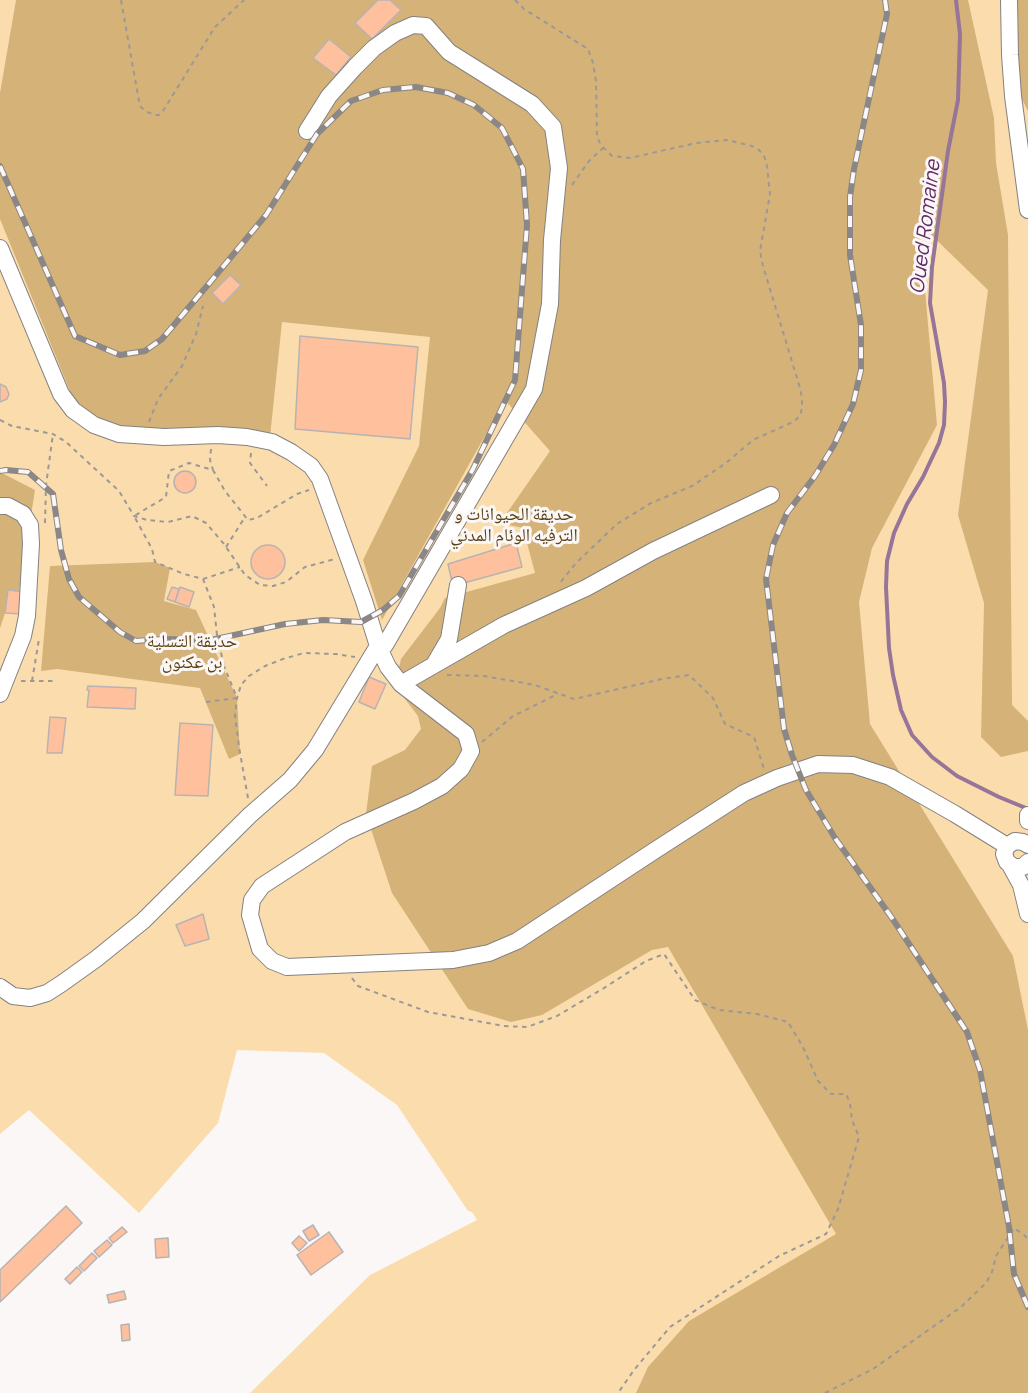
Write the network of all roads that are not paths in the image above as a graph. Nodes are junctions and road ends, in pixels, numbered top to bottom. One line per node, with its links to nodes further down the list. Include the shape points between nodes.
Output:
1 (1009, 0): 3 (lane, via 1012,96)
2 (307, 131): 9 (lane, via 330,96 374,48 394,33 413,25 426,26 449,52 532,104 553,127 559,168 550,304 534,389 385,645)
3 (1023, 137): 4 (lane)
4 (1028, 210)
5 (0, 248): 9 (lane, via 61,394 73,410 94,425 119,434 143,436 251,438 272,442 311,466 324,488)
6 (771, 495): 10 (lane, via 504,625)
7 (0, 506): 12 (lane, via 23,514 30,525 31,544 23,636)
8 (458, 585): 10 (lane, via 449,639)
9 (379, 648): 11 (lane); 18 (lane, via 315,750 290,780 143,921 47,993 34,991 14,996)
10 (435, 664): 11 (lane)
11 (400, 684): 13 (lane, via 466,734 471,751 461,770 442,786 345,832 262,886 252,900 250,915 260,949 272,961 288,967 453,960 489,953 517,941 744,793 818,764 853,765 890,777)
12 (2, 688)
13 (1007, 846): 14 (lane, via 1018,840); 16 (lane, via 1004,854)
14 (1028, 846)
15 (1028, 862): 16 (lane, via 1023,867)
16 (1010, 865): 17 (lane, via 1021,885)
17 (1028, 914)
18 (0, 987)

